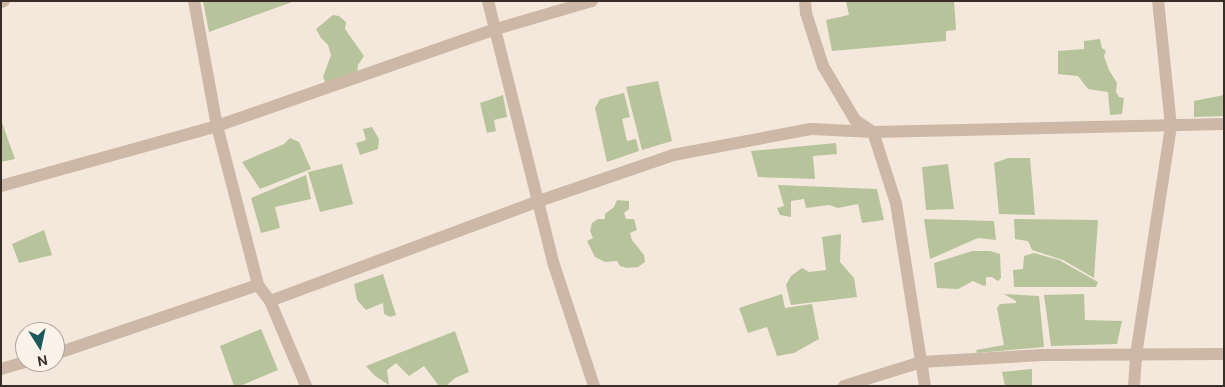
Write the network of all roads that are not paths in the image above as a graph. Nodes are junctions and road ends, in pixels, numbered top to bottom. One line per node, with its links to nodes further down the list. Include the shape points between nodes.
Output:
1 (194, 1): 8 (street)
2 (488, 1): 6 (street)
3 (592, 1): 6 (street)
4 (805, 1): 10 (street, via 823,66 855,120)
5 (1158, 1): 9 (street)
6 (496, 29): 8 (street); 12 (street)
7 (1224, 124): 9 (street)
8 (218, 126): 11 (street); 13 (street)
9 (1171, 126): 10 (street); 17 (street)
10 (873, 132): 12 (street, via 811,129 673,155); 18 (street, via 896,203)
11 (1, 186)
12 (538, 201): 14 (street); 22 (street, via 553,262)
13 (258, 285): 14 (street); 15 (street)
14 (270, 301): 21 (street)
15 (65, 351)
16 (1224, 354): 17 (street)
17 (1136, 355): 18 (street, via 1043,355); 25 (street)
18 (921, 362): 23 (street); 24 (street)
19 (15, 365): 20 (street)
20 (1, 369)
21 (306, 386)
22 (594, 386)
23 (844, 386)
24 (925, 386)
25 (1134, 386)

